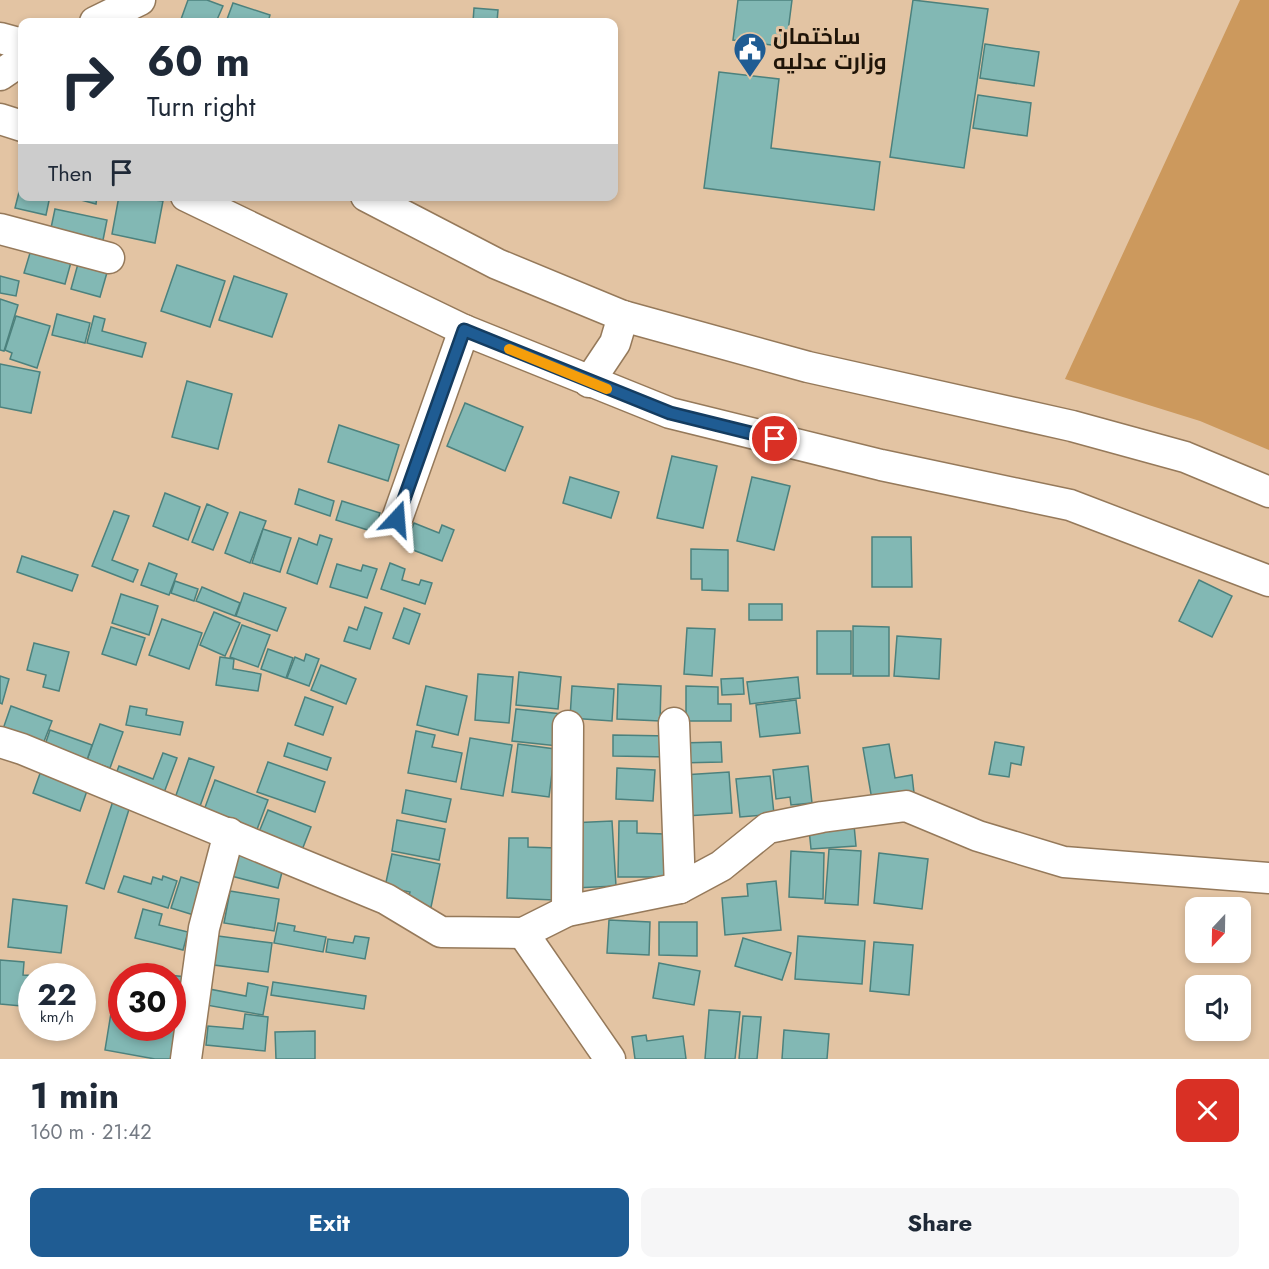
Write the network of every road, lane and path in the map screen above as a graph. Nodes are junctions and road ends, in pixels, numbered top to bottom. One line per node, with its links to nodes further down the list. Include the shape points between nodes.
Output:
1 (140, 0): 2 (street)
2 (103, 18)
3 (0, 38): 4 (street)
4 (18, 43)
5 (18, 63): 6 (street)
6 (0, 75)
7 (0, 118): 8 (street)
8 (18, 125)
9 (196, 201): 14 (street)
10 (376, 201): 13 (street, via 497,264)
11 (0, 229): 12 (street)
12 (109, 258)
13 (623, 316): 15 (street, via 615,343); 16 (street, via 808,367 1072,426 1185,457)
14 (464, 330): 15 (street); 17 (street)
15 (589, 382): 18 (street, via 670,413 1070,506)
16 (1269, 492)
17 (397, 519)
18 (1269, 581)
19 (674, 723): 24 (street)
20 (568, 726): 25 (street)
21 (0, 742): 22 (street)
22 (229, 833): 26 (street, via 386,899 441,932); 27 (street, via 204,928)
23 (1269, 878): 24 (street, via 1064,862 978,836 906,806 768,828 721,866)
24 (680, 888): 25 (street)
25 (567, 911): 26 (street)
26 (523, 933): 28 (street)
27 (186, 1059)
28 (610, 1059)

